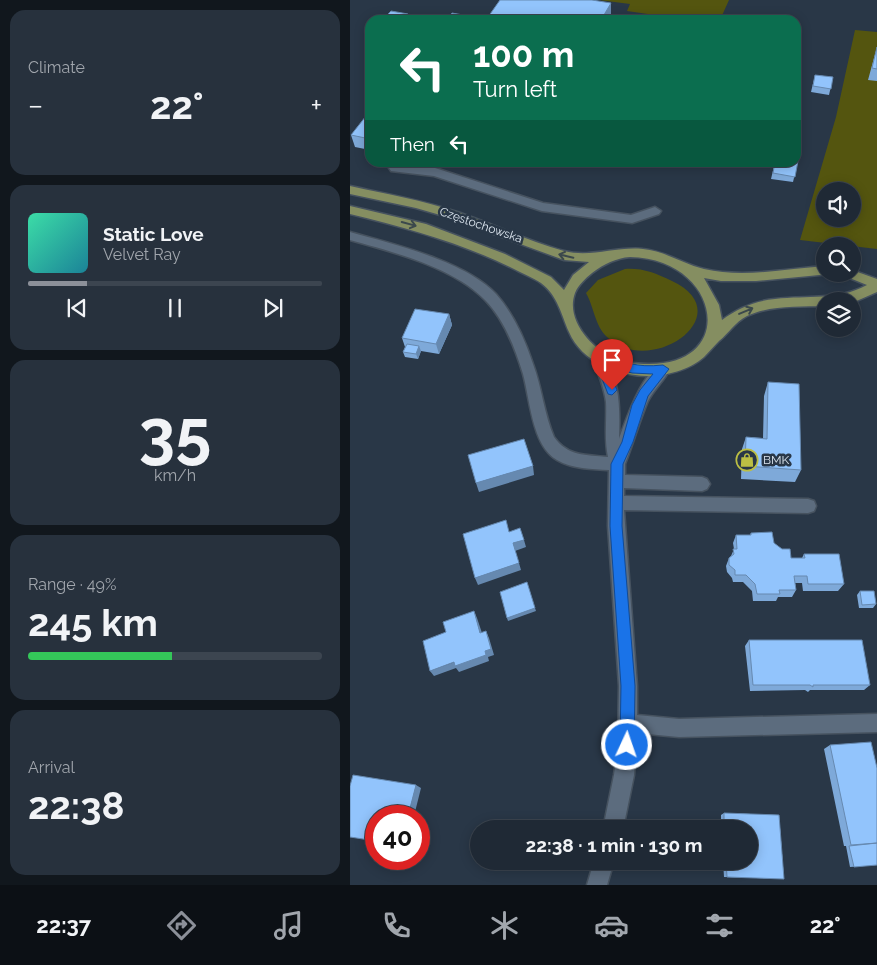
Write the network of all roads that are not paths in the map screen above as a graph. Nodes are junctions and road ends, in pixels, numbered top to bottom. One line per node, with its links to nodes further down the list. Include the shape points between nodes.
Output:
1 (395, 168): 4 (street, via 442,174 542,207 632,219)
2 (350, 190): 6 (main road, Częstochowska, one-way to 2, via 564,256 451,214)
3 (350, 210): 11 (main road, Częstochowska, one-way to 11, via 422,228 501,257 546,280 561,296)
4 (655, 211)
5 (350, 236): 15 (street, via 444,268 483,290 507,321 530,374 545,431 554,450 569,459)
6 (611, 256): 7 (main road, via 630,253 653,255); 11 (main road, via 576,281 567,298)
7 (685, 268): 8 (main road, via 729,278); 12 (main road, via 712,301 715,324)
8 (816, 272)
9 (861, 278): 10 (main road)
10 (877, 285): 12 (main road, one-way to 10, via 726,322 753,307 850,298)
11 (567, 309): 13 (main road, via 583,343)
12 (710, 342): 14 (main road, via 688,361)
13 (599, 358): 14 (main road, via 619,367); 15 (street, via 612,390 612,440)
14 (663, 369): 15 (street, via 638,405)
15 (617, 464): 16 (street)
16 (616, 481): 17 (street); 18 (street)
17 (702, 484)
18 (615, 503): 19 (street); 20 (street)
19 (808, 506)
20 (628, 723): 21 (street, via 679,728); 22 (street, via 624,776)
21 (877, 723)
22 (615, 820)
23 (601, 870): 24 (street)
24 (597, 885)

